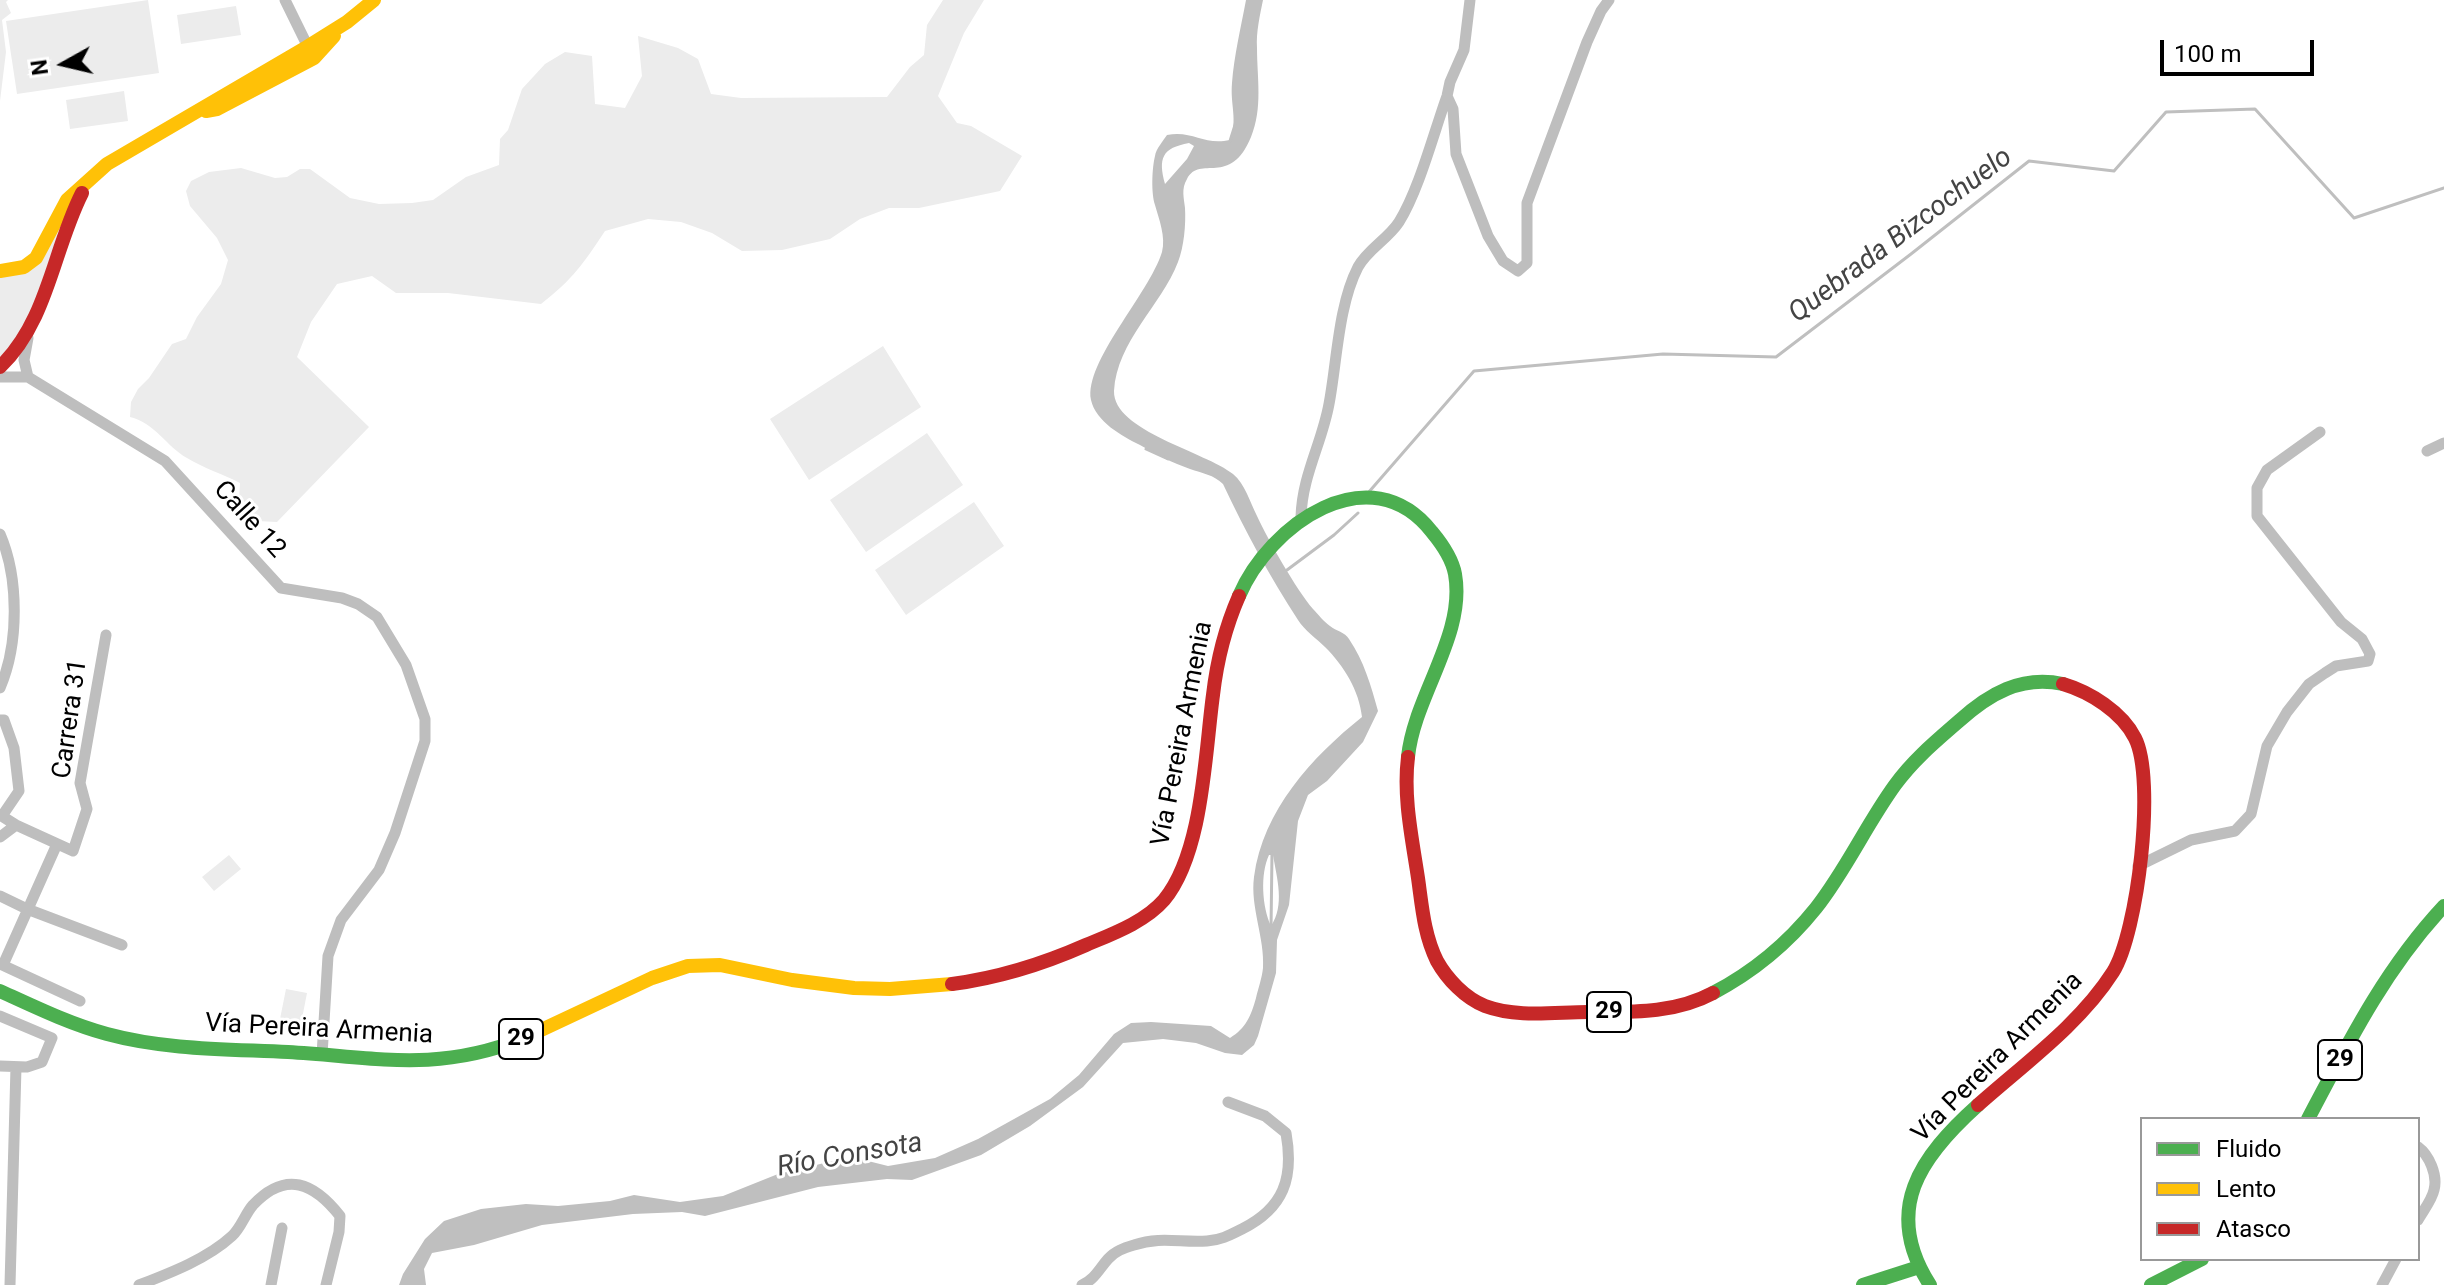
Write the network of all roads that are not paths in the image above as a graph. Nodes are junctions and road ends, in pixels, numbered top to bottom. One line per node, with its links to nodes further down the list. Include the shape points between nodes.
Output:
1 (285, 0): 5 (street)
2 (374, 0): 5 (main road)
3 (1470, 0): 6 (street, via 1464,50)
4 (1609, 0): 6 (street, via 1587,42 1527,203 1527,263 1518,271 1503,261 1488,236 1456,154)
5 (310, 52): 7 (main road, via 213,100 119,156)
6 (1447, 96): 16 (street, via 1400,220 1358,268 1344,313 1328,408 1306,475)
7 (91, 179): 8 (main road, via 67,200 36,258 24,267); 9 (main road, via 73,209)
8 (0, 271)
9 (30, 329): 10 (main road); 12 (street, via 24,360)
10 (0, 367)
11 (0, 377): 12 (street)
12 (28, 377): 34 (street, Calle 12, via 165,461 281,588 342,598 377,617 406,665 425,719 425,741 383,861 341,920 328,956)
13 (2320, 432): 25 (street, via 2267,470 2257,488 2257,516 2341,622 2362,639 2368,661 2336,666 2309,684 2287,712 2267,746 2251,814 2235,831 2191,840)
14 (2444, 443): 15 (street)
15 (2427, 451)
16 (1301, 517): 25 (main road, Vía Pereira Armenia / 29, via 1333,503 1382,500 1419,517 1450,556 1455,612 1413,726 1405,772 1407,804 1434,956 1454,984 1483,1005 1534,1013 1665,1010 1735,983 1816,907 1915,760 1977,705 2003,689 2027,683 2057,682 2079,689 2102,703 2136,737 2145,783); 34 (main road, Vía Pereira Armenia / 29, via 1277,539 1239,590 1222,646 1198,808 1182,866 1156,908 1122,928 1013,973 938,986 868,989 722,964 689,965 533,1035 463,1059 408,1063)
17 (0, 534): 19 (street, via 11,569 13,630)
18 (106, 635): 24 (street, Carrera 31, via 80,783 87,809 73,851)
19 (0, 688)
20 (0, 720): 21 (street, via 14,748 19,791)
21 (1, 815): 22 (street)
22 (16, 825): 23 (street); 24 (street)
23 (0, 837)
24 (57, 844): 28 (street)
25 (2138, 866): 44 (main road, Vía Pereira Armenia / 29, via 2128,941 2111,976 2059,1033 1947,1136 1921,1171 1908,1217)
26 (0, 896): 28 (street)
27 (2444, 906): 38 (main road, 29, via 2371,1001)
28 (27, 909): 29 (street); 30 (street)
29 (122, 945)
30 (1, 964): 32 (street)
31 (0, 991): 34 (main road, Vía Pereira Armenia / 29, via 96,1031 142,1041)
32 (80, 1001)
33 (0, 1016): 36 (street, via 52,1038 42,1062)
34 (322, 1055)
35 (0, 1066): 36 (street)
36 (16, 1067): 45 (street)
37 (1228, 1102): 49 (street, via 1265,1116 1286,1133 1288,1177 1276,1204 1256,1222 1222,1239 1164,1239 1118,1251)
38 (2309, 1117)
39 (2420, 1148): 40 (street, via 2434,1174 2434,1191)
40 (2420, 1216)
41 (282, 1228): 47 (street)
42 (2198, 1261): 52 (main road)
43 (2395, 1261): 53 (street)
44 (1919, 1267): 50 (main road); 51 (main road, Vía Pereira Armenia / 29)
45 (10, 1285)
46 (139, 1285): 48 (street, via 207,1254 234,1235 253,1205 278,1187 297,1183 317,1190 340,1216)
47 (271, 1285)
48 (326, 1285)
49 (1082, 1285)
50 (1863, 1285)
51 (1930, 1285)
52 (2151, 1285)
53 (2382, 1285)

